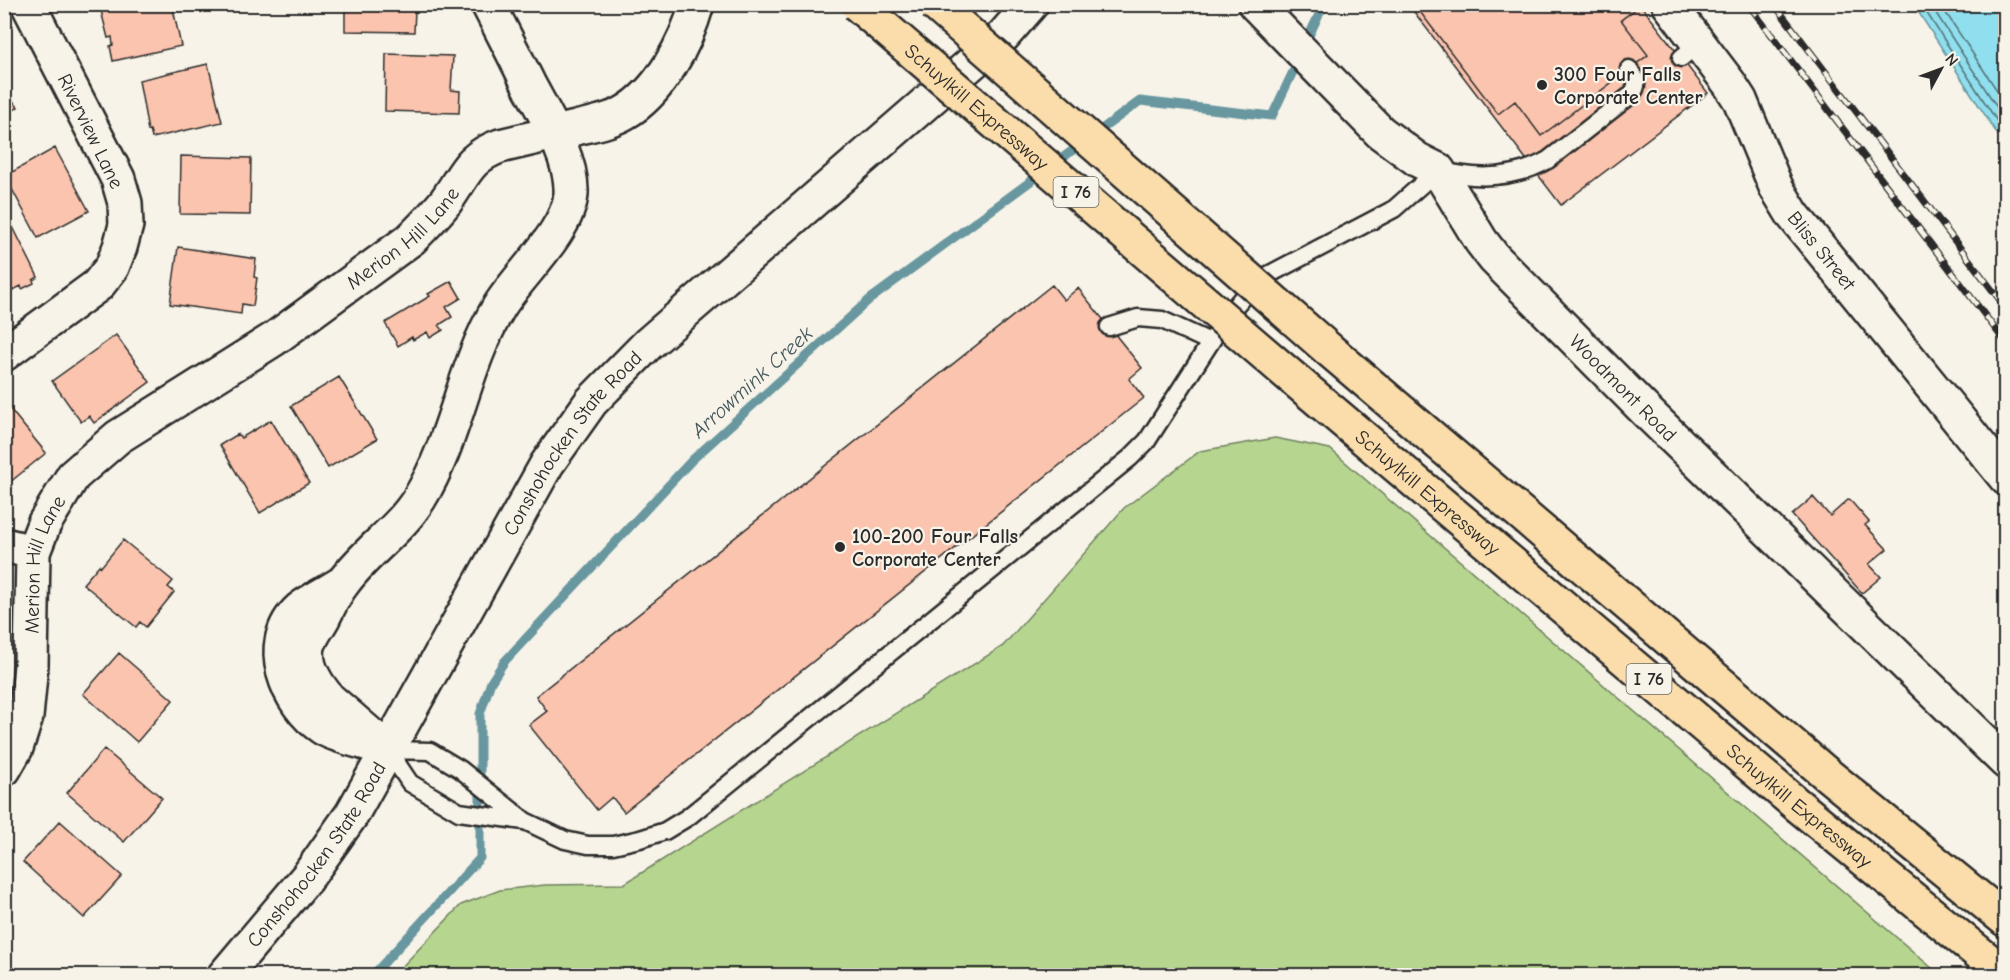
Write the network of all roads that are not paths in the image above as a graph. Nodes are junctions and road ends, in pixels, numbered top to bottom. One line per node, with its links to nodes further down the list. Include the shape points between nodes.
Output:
1 (28, 4): 16 (street, Riverview Lane, via 118,179 126,225 112,267 98,285)
2 (488, 4): 12 (street)
3 (697, 4): 12 (street, Merion Hill Lane, via 680,49 640,101 607,121)
4 (856, 4): 25 (highway, Schuylkill Expressway / I 76, bridge, via 1795,803)
5 (935, 4): 23 (highway, I 76, bridge, via 1327,348 1829,776)
6 (1031, 4): 10 (street, Conshohocken State Road)
7 (1051, 4): 10 (street)
8 (1255, 4): 13 (street, via 1398,147)
9 (1669, 4): 17 (street, Bliss Street, via 1690,51 1740,100 1776,187 1793,214)
10 (1004, 36): 19 (street, Conshohocken State Road, via 648,344 591,402 547,464)
11 (1629, 69): 13 (lane, via 1637,84 1631,95 1533,168 1475,177)
12 (554, 133): 18 (street, Merion Hill Lane, via 485,151 473,160 431,220 411,239 274,339 118,437 73,476 44,524); 19 (street, via 569,173 571,194 566,215 500,305 483,335 443,447 418,499 343,583 309,645 309,665 320,689)
13 (1438, 170): 15 (lane, via 1394,209 1268,276 1242,298); 20 (street, Woodmont Road, via 1494,258)
14 (1109, 327): 15 (lane, via 1138,318 1162,320)
15 (1210, 342): 22 (lane, via 1147,441 1130,458 688,817 665,831 613,845 565,840)
16 (4, 354)
17 (2006, 478)
18 (19, 549): 21 (street, Merion Hill Lane, via 31,665 26,717)
19 (387, 750): 22 (lane, via 430,751 460,769); 22 (lane, via 410,783 459,812); 24 (street, Conshohocken State Road, via 332,845)
20 (2006, 762)
21 (4, 769)
22 (525, 821)
23 (2006, 920)
24 (224, 975)
25 (2006, 975)

